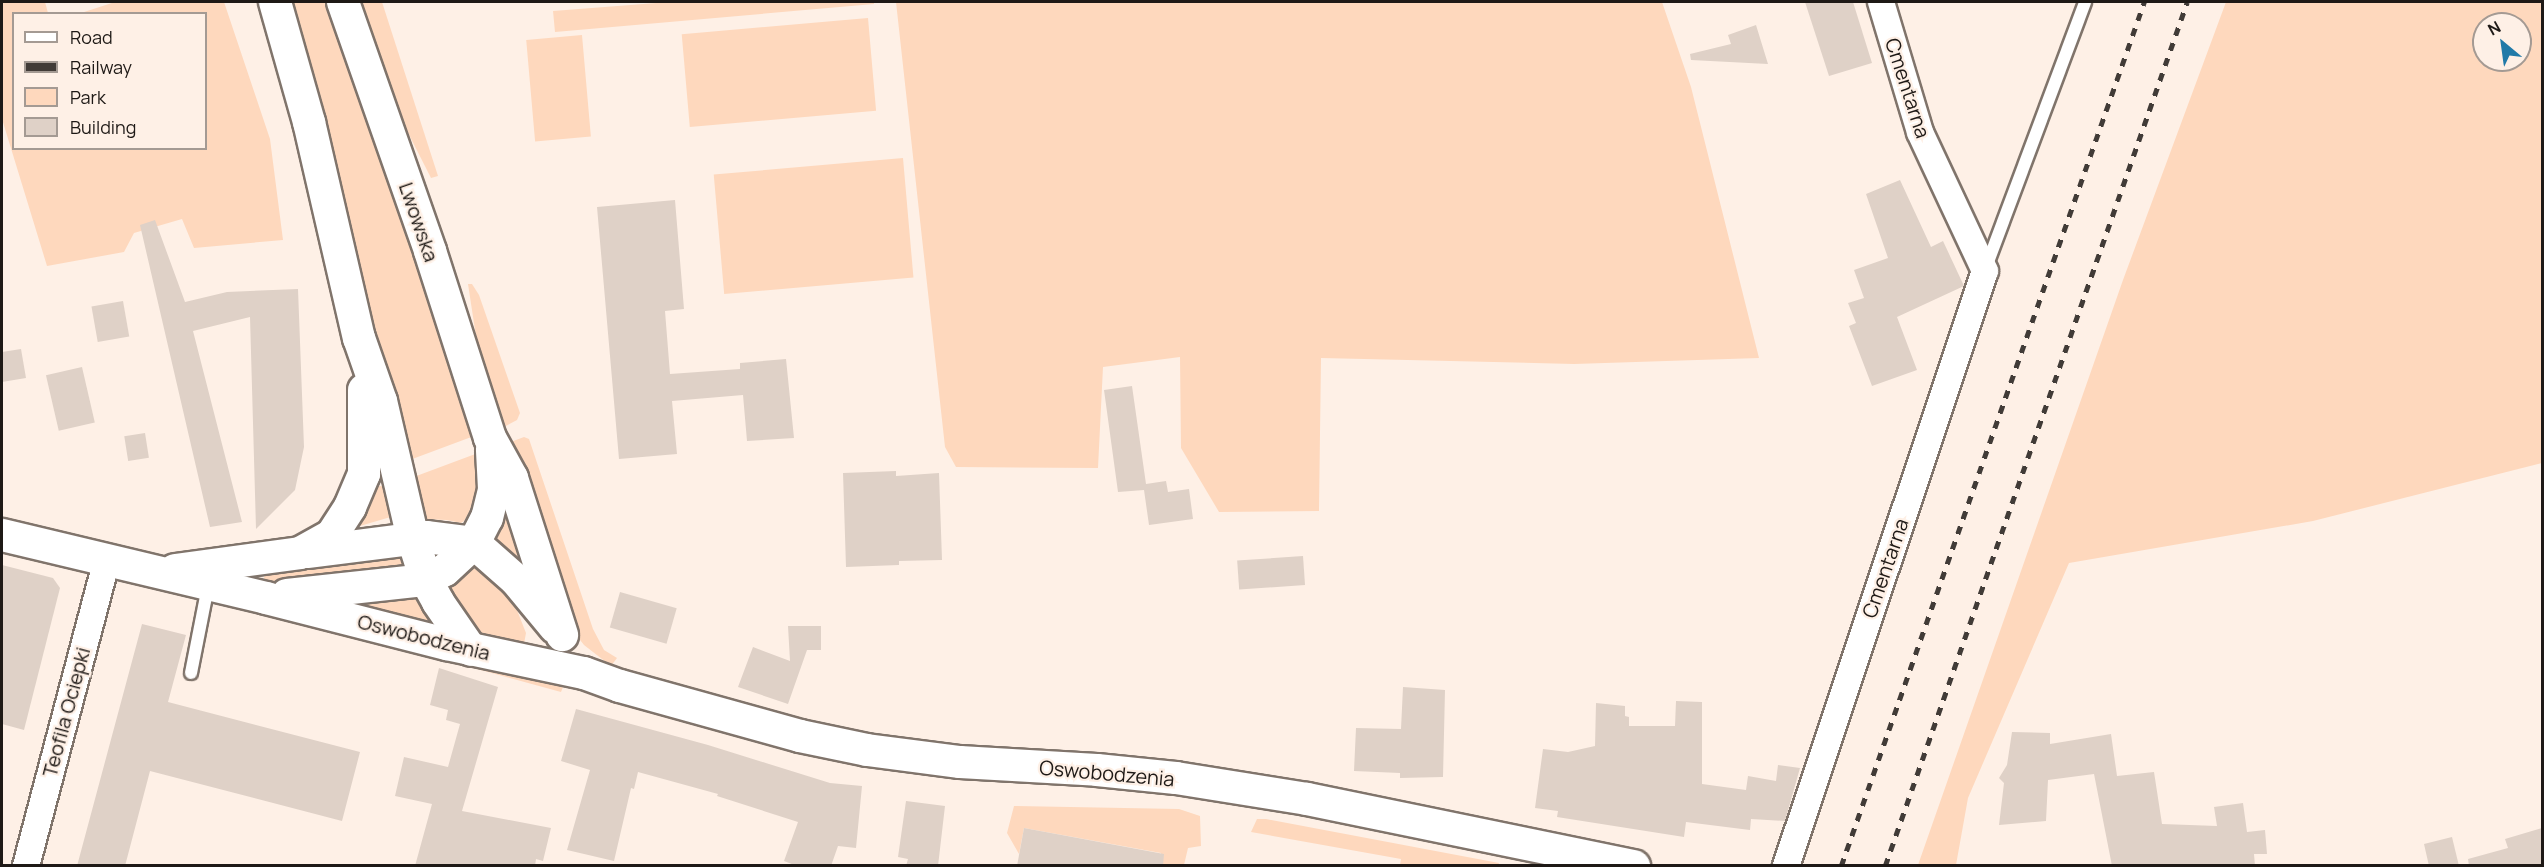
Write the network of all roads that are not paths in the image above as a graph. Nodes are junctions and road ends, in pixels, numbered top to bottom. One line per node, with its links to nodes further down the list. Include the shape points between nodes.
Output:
1 (275, 2): 6 (street, via 309,122)
2 (343, 2): 7 (street, Lwowska)
3 (1881, 2): 5 (street, Cmentarna, via 1920,132)
4 (2085, 2): 5 (lane, Cmentarna)
5 (1985, 271): 23 (street, Cmentarna)
6 (359, 338): 9 (street, via 381,400); 11 (street, via 365,401 364,474 332,535)
7 (492, 443): 10 (street, Lwowska, via 494,489 487,518); 17 (street, Lwowska, via 512,478)
8 (2, 536): 12 (street, Oswobodzenia)
9 (413, 539): 10 (street); 11 (street); 14 (street)
10 (474, 543): 14 (street, Lwowska, via 445,570); 17 (street, via 516,580)
11 (300, 553): 13 (street)
12 (107, 560): 13 (street, Oswobodzenia); 21 (street, Teofila Ociepki)
13 (157, 572): 15 (street, Oswobodzenia)
14 (426, 580): 16 (street, Oswobodzenia); 18 (street)
15 (208, 584): 16 (street, Oswobodzenia); 19 (lane)
16 (266, 598): 18 (street, Oswobodzenia)
17 (562, 635): 20 (street)
18 (471, 650): 20 (street, Oswobodzenia)
19 (191, 673)
20 (584, 673): 22 (street, Oswobodzenia, via 800,736 867,750 960,762 1176,778 1307,799)
21 (26, 866)
22 (1634, 866)
23 (1786, 866)

